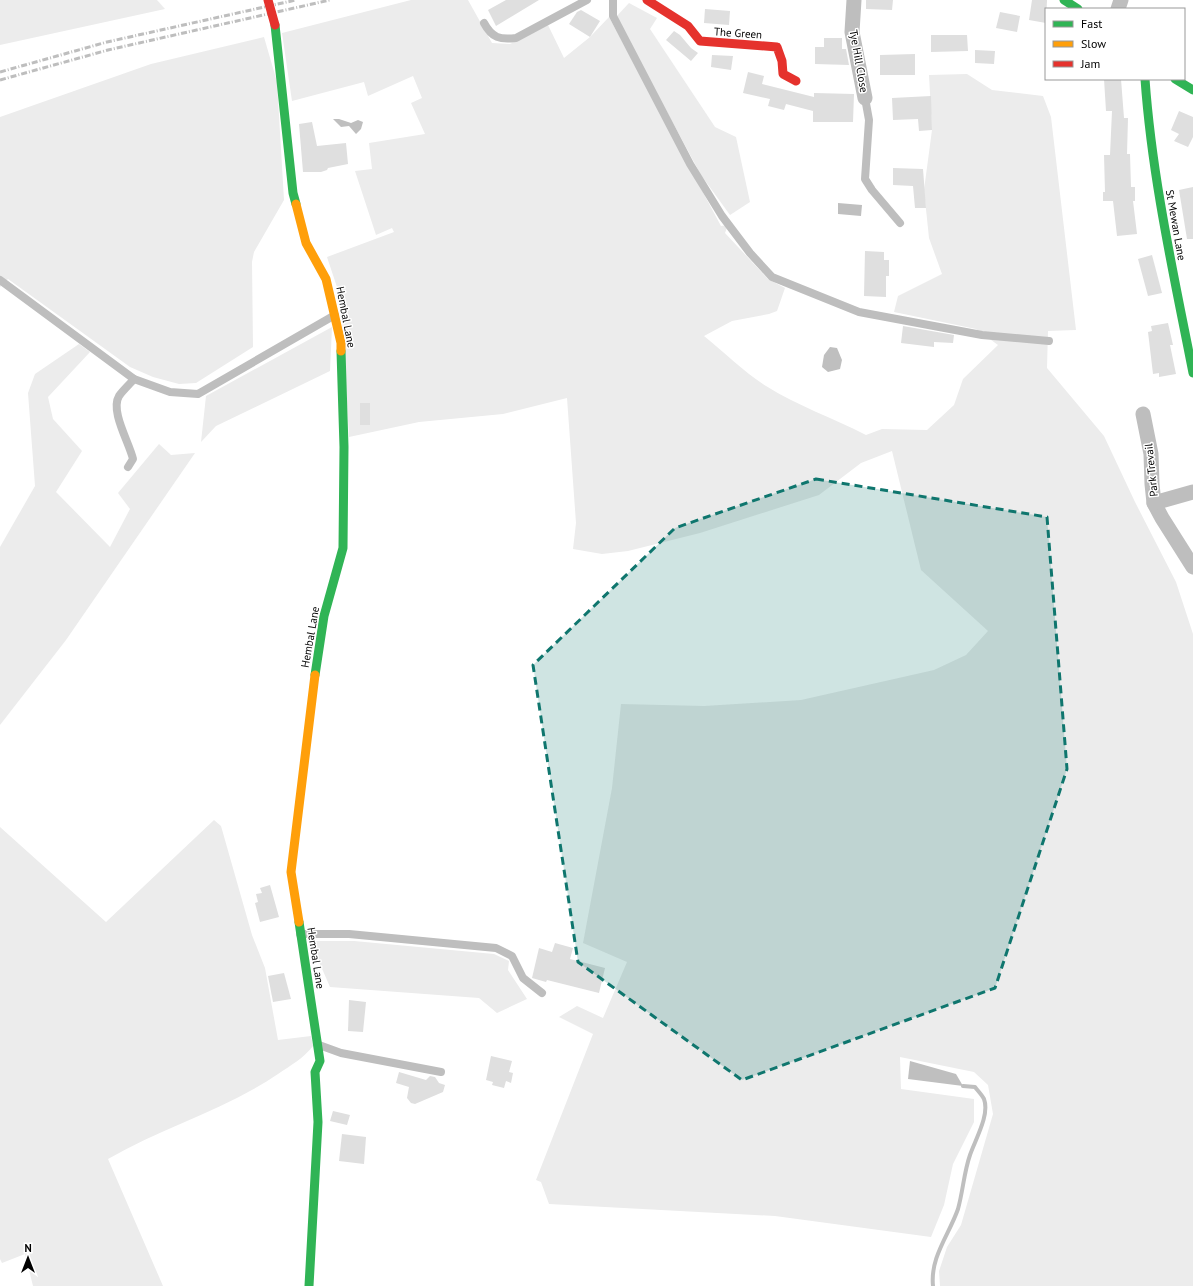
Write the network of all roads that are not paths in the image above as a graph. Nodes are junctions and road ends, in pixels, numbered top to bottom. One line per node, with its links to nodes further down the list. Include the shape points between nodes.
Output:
1 (268, 0): 16 (street, Hembal Lane, bridge, via 275,25 293,193 306,244 326,279)
2 (587, 0): 8 (lane, via 516,38 504,40 495,36 488,32)
3 (613, 0): 17 (lane, via 613,16 690,164 722,216 772,277 859,312 982,335)
4 (647, 0): 11 (street, The Green, via 688,26 700,40 709,43 777,47 783,74)
5 (854, 0): 13 (street, Tye Hill Close, via 852,32)
6 (1064, 0): 7 (street)
7 (1076, 8)
8 (484, 23)
9 (1146, 80): 18 (street, St Mewan Lane, via 1147,108 1161,213)
10 (1177, 80): 12 (street)
11 (796, 81)
12 (1193, 90)
13 (865, 98): 14 (lane, via 868,120 865,178)
14 (900, 223)
15 (0, 280): 19 (lane)
16 (335, 314): 19 (lane, via 198,394 170,392); 25 (street, Hembal Lane, via 341,343 343,548 324,616 317,658 291,872)
17 (1049, 341)
18 (1193, 373)
19 (134, 379): 21 (lane, via 119,395 116,404 133,459)
20 (1143, 414): 23 (street, Park Trevail, via 1151,454)
21 (128, 467)
22 (1193, 492): 23 (street, Park Trevail)
23 (1154, 503): 24 (street, Park Trevail)
24 (1193, 568)
25 (300, 934): 26 (lane, via 349,934 496,948 512,956 524,978); 27 (street, Hembal Lane)
26 (542, 993)
27 (318, 1045): 28 (lane, via 341,1054); 29 (street, Hembal Lane, via 320,1061 316,1072 317,1168)
28 (441, 1072)
29 (309, 1286)

